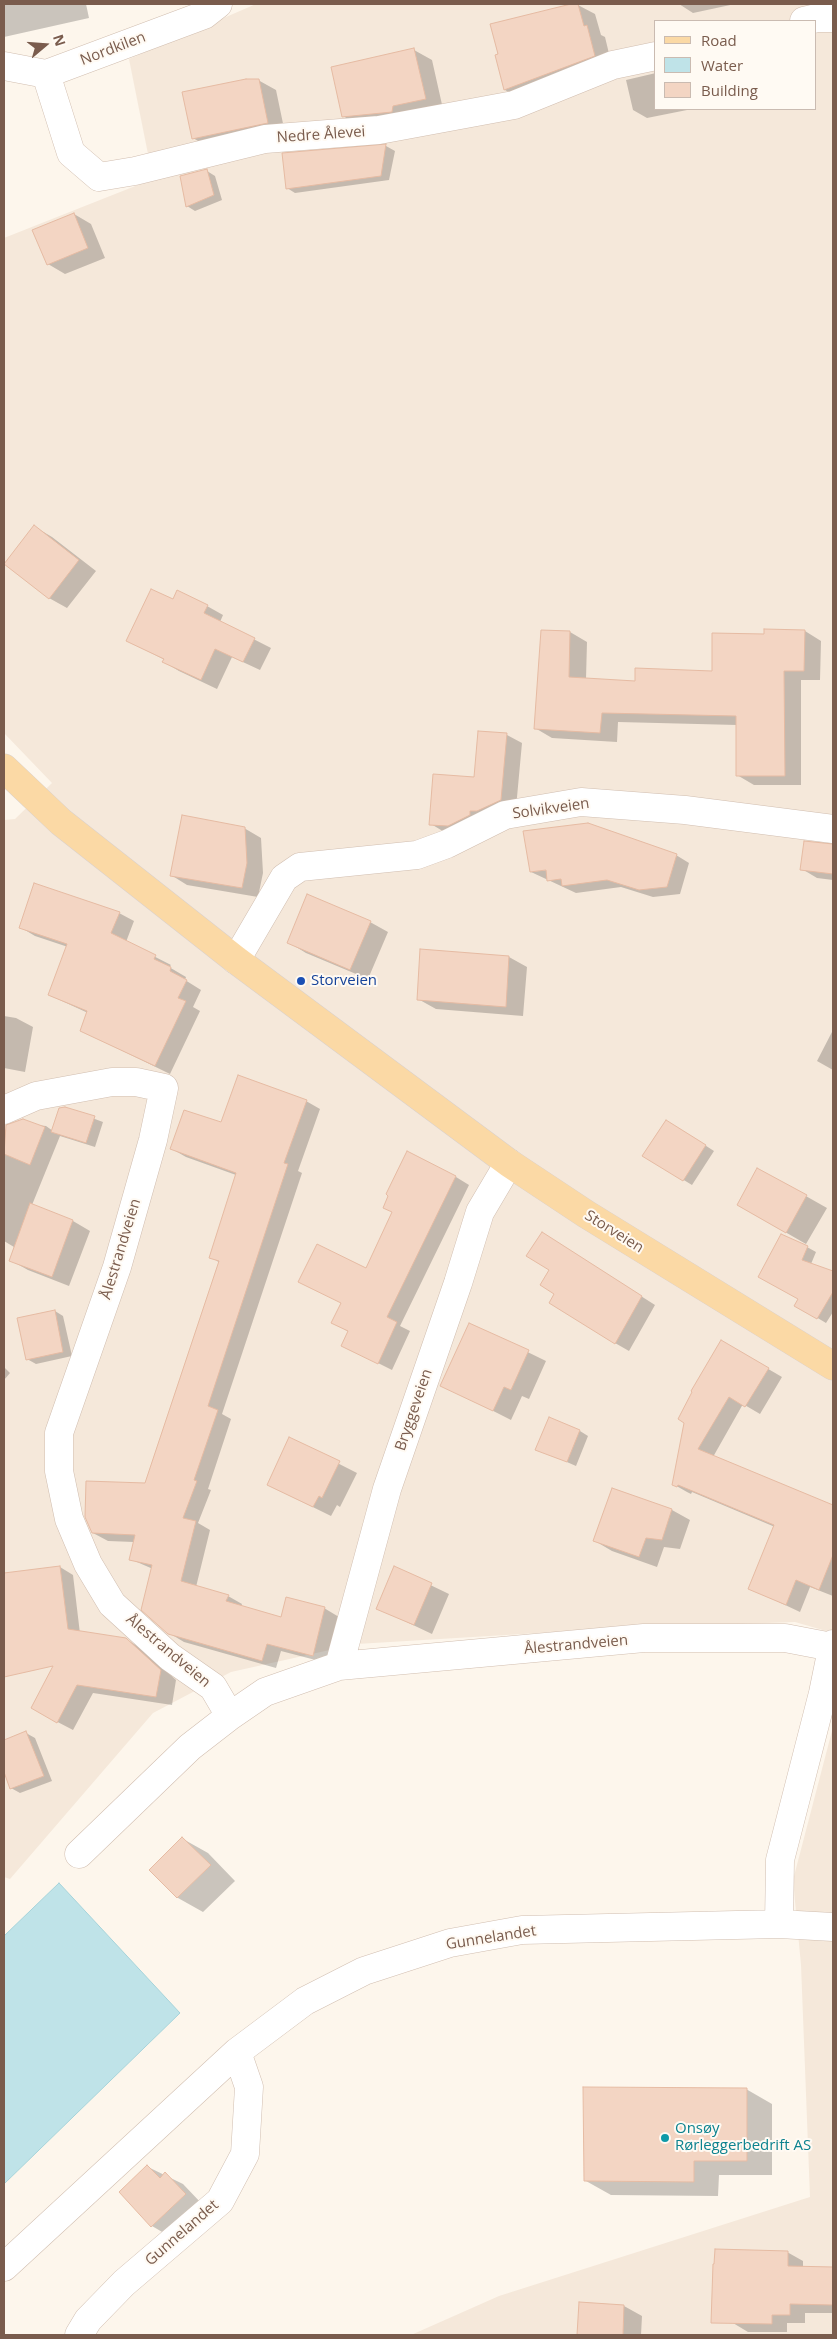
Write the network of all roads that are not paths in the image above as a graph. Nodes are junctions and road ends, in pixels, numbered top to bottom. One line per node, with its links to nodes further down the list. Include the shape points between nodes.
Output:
1 (218, 4): 6 (street, Nordkilen, via 204,15)
2 (833, 18): 3 (street)
3 (808, 20)
4 (654, 56): 6 (street, Nedre Ålevei, via 613,65 514,105 379,130 266,139 99,177 71,153)
5 (4, 66): 6 (street)
6 (46, 74)
7 (4, 768): 9 (main road, Storveien, via 61,822)
8 (833, 829): 9 (street, Solvikveien, via 685,810 581,802 505,815 417,855 300,867 284,878)
9 (236, 960): 11 (main road, Storveien)
10 (4, 1110): 15 (street, Ålestrandveien, via 36,1096 112,1082 136,1082 164,1088 154,1140 117,1267 59,1433 59,1471 69,1519 88,1564 112,1604 170,1657 213,1687)
11 (509, 1163): 12 (main road, Storveien); 14 (street, Bryggeveien, via 480,1212 386,1489)
12 (833, 1366)
13 (833, 1646): 14 (street, Ålestrandveien, via 785,1638 644,1638); 17 (street, Ålestrandveien, via 780,1860)
14 (339, 1666): 15 (street, Ålestrandveien, via 265,1692)
15 (230, 1716): 16 (street, via 190,1747)
16 (78, 1854)
17 (779, 1924): 18 (street, Gunnelandet); 19 (street, Gunnelandet, via 522,1930 450,1943 364,1971 305,2001)
18 (833, 1927)
19 (238, 2052): 20 (street, Gunnelandet); 21 (street, Gunnelandet, via 249,2087 245,2154 220,2201 124,2283 88,2320)
20 (4, 2267)
21 (79, 2335)

